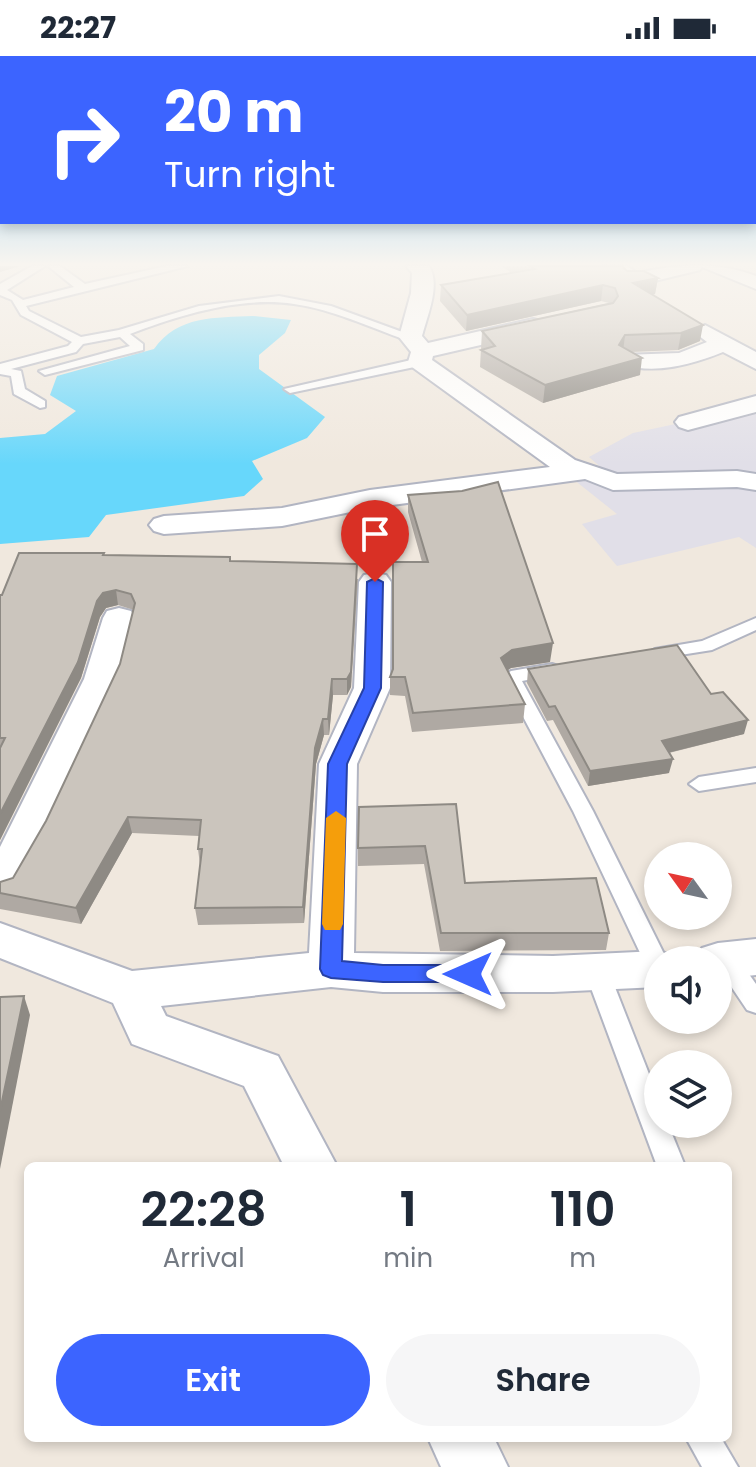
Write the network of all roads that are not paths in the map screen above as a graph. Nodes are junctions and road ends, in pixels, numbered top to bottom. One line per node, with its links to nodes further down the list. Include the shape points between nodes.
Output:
1 (61, 332): 7 (lane)
2 (369, 332): 9 (lane)
3 (419, 332): 9 (street)
4 (504, 332): 9 (street)
5 (706, 332): 8 (street)
6 (122, 333): 7 (lane); 13 (lane, via 139,347)
7 (79, 341): 12 (lane, via 72,349)
8 (726, 343): 10 (street, via 682,360); 11 (street)
9 (418, 350): 14 (lane); 18 (street, via 566,466)
10 (631, 360)
11 (756, 362)
12 (0, 369): 15 (lane, via 17,374 19,391)
13 (45, 371)
14 (290, 389)
15 (40, 404)
16 (756, 404): 17 (street)
17 (688, 422)
18 (589, 471): 19 (street, via 613,482); 20 (street, via 370,499 282,517)
19 (756, 482)
20 (164, 525)
21 (375, 582): 32 (street, via 372,688 338,764)
22 (119, 618): 28 (street, via 102,679 28,836)
23 (756, 623): 24 (lane, via 706,646)
24 (631, 658)
25 (571, 667): 30 (lane, via 511,677)
26 (756, 775): 27 (lane)
27 (699, 784)
28 (0, 882)
29 (0, 940): 35 (street)
30 (647, 946)
31 (733, 959): 36 (lane)
32 (331, 969): 34 (street, via 383,974); 35 (street)
33 (644, 969): 34 (street)
34 (597, 972): 38 (lane)
35 (131, 990): 37 (street, via 149,1030 261,1071)
36 (756, 1003)
37 (309, 1162)
38 (669, 1162)
39 (461, 1442): 41 (street)
40 (705, 1442): 42 (lane)
41 (476, 1467)
42 (721, 1467)

